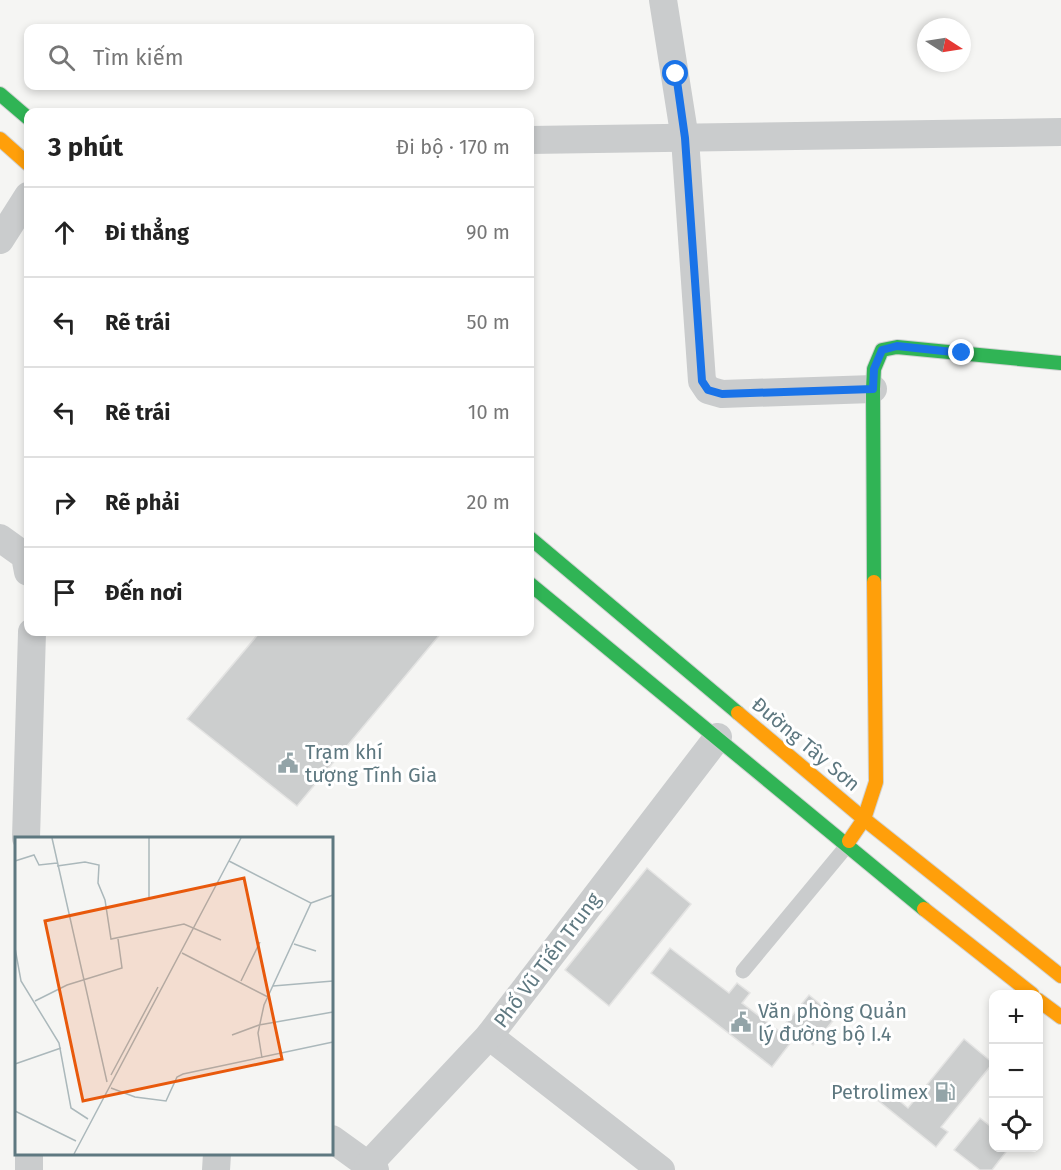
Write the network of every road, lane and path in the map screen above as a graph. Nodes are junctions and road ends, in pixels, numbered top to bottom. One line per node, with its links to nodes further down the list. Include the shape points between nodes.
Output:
1 (663, 0): 5 (street)
2 (0, 94): 3 (main road)
3 (24, 115)
4 (1061, 132): 5 (street)
5 (685, 138): 7 (street); 12 (street, via 702,381 708,390 722,394)
6 (0, 139): 8 (main road)
7 (534, 140)
8 (24, 160)
9 (24, 202): 10 (street)
10 (0, 240)
11 (1061, 363): 12 (main road, via 897,346 882,350 874,369)
12 (873, 389): 19 (main road, via 876,782)
13 (0, 538): 15 (street)
14 (534, 541): 19 (main road, Đường Tây Sơn)
15 (24, 555)
16 (534, 587): 18 (main road)
17 (32, 636): 20 (street)
18 (718, 737): 21 (main road); 27 (street, Phố Vũ Tiến Trung)
19 (864, 819): 21 (main road); 23 (main road, Đường Tây Sơn)
20 (26, 837)
21 (846, 847): 22 (lane); 24 (main road)
22 (743, 971)
23 (1061, 976)
24 (1027, 990)
25 (1043, 1004): 26 (main road)
26 (1061, 1017)
27 (489, 1036): 30 (street, Phố Vũ Tiến Trung); 32 (street)
28 (333, 1140): 30 (street)
29 (217, 1155): 31 (street)
30 (372, 1168)
31 (216, 1170)
32 (661, 1170)

